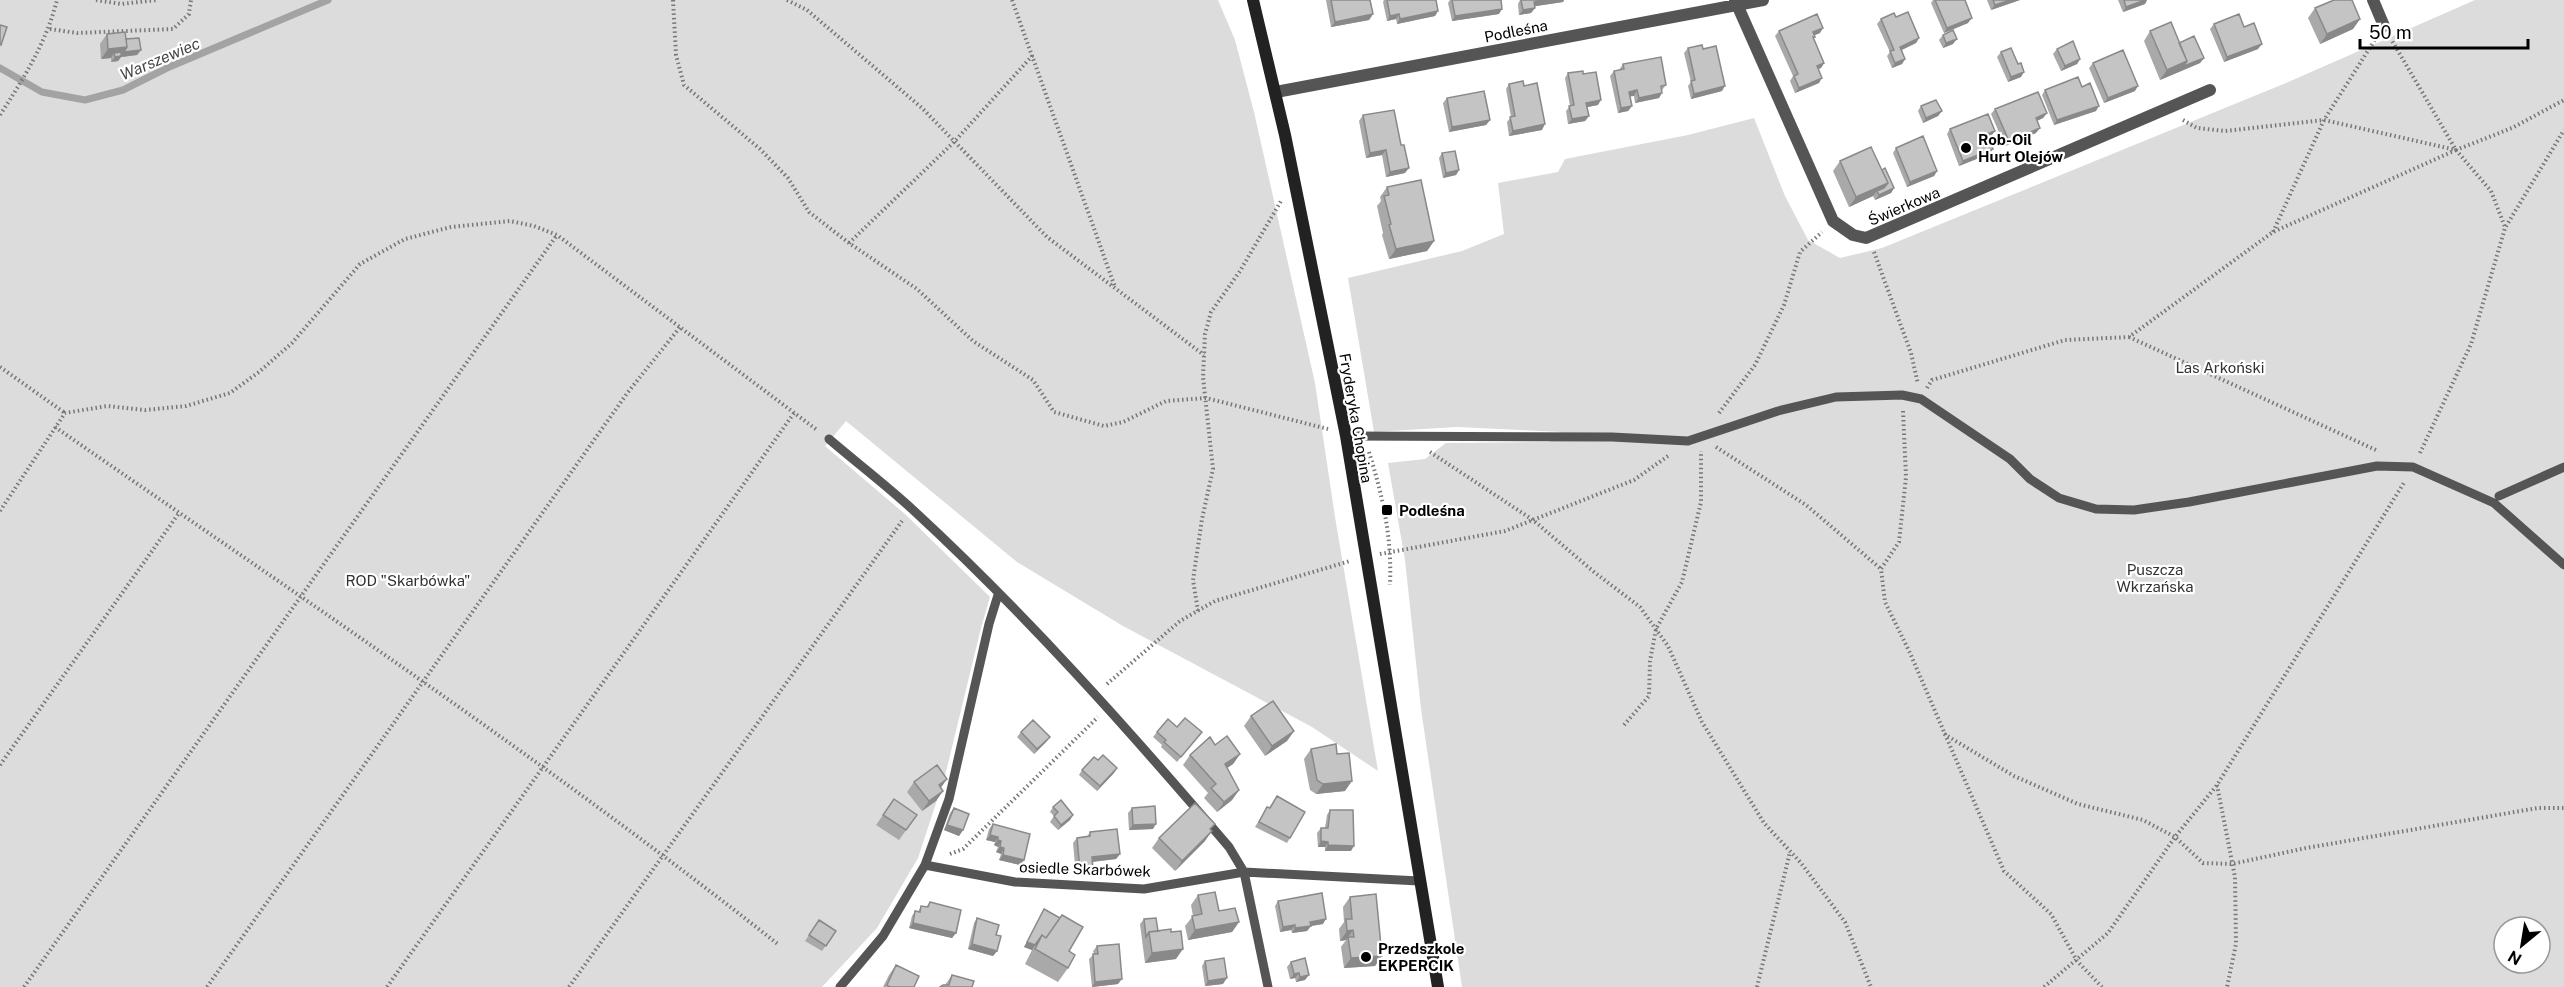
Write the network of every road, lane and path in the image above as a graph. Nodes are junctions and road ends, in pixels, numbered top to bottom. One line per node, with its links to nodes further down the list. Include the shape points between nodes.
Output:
1 (57, 0): 13 (path)
2 (96, 0): 3 (path, via 121,4)
3 (157, 0)
4 (191, 0): 13 (path, via 189,14 173,29 77,33)
5 (673, 0): 30 (path, via 676,55 684,85 760,148 788,178 809,212)
6 (788, 0): 22 (path, via 807,10 922,108)
7 (1012, 0): 14 (path)
8 (1253, 0): 16 (street, Fryderyka Chopina)
9 (1762, 0): 11 (street, Podleśna)
10 (2373, 0): 12 (street)
11 (1736, 2): 16 (street, Podleśna); 25 (street)
12 (2384, 26): 20 (path); 23 (path)
13 (50, 29): 19 (path)
14 (1033, 55): 22 (path); 31 (path)
15 (2210, 90): 18 (street, Świerkowa)
16 (1275, 92): 42 (street, Fryderyka Chopina)
17 (2564, 100): 23 (path, via 2512,128)
18 (2165, 110): 20 (path, via 2198,128 2225,131); 29 (street, Świerkowa)
19 (0, 115)
20 (2324, 120): 23 (path); 27 (path)
21 (2564, 130): 26 (path)
22 (954, 142): 30 (path); 31 (path, via 1047,237)
23 (2456, 150): 26 (path, via 2491,190); 27 (path)
24 (1281, 200): 34 (path, via 1211,312)
25 (1833, 221): 29 (street, Świerkowa, via 1853,236); 44 (path, via 1800,252 1784,305 1755,365)
26 (2505, 228): 48 (path, via 2471,344)
27 (2273, 232): 33 (path)
28 (557, 235): 32 (path); 39 (path, via 510,221 451,227 405,239 360,264 292,343 230,393 186,406 144,410 107,406); 59 (path)
29 (1866, 238): 38 (path, via 1880,262 1911,353)
30 (849, 243): 37 (path, via 917,289 973,341 1033,380 1053,412 1104,426 1123,422 1166,401)
31 (1115, 288): 34 (path)
32 (681, 326): 40 (path); 62 (path, via 628,392)
33 (2129, 337): 38 (path, via 2066,340 1932,380); 47 (path)
34 (1204, 355): 37 (path)
35 (0, 367): 39 (path)
36 (1902, 395): 38 (lane); 44 (lane, via 1836,397 1778,411); 57 (path, via 1906,477 1899,542)
37 (1206, 398): 42 (path); 60 (path, via 1213,469 1193,580)
38 (1921, 399): 48 (lane, via 2010,459 2039,486 2059,498 2096,509 2134,510 2377,466)
39 (65, 413): 41 (path)
40 (794, 413): 45 (path); 68 (path)
41 (56, 427): 52 (path); 53 (path)
42 (1346, 436): 43 (lane); 55 (street, Fryderyka Chopina)
43 (1407, 437): 46 (lane); 54 (path)
44 (1700, 438): 46 (lane); 57 (path, via 1806,506); 61 (path, via 1701,502 1682,582)
45 (829, 439): 51 (lane)
46 (1688, 441): 54 (path, via 1634,480)
47 (2381, 453)
48 (2413, 467): 56 (lane, via 2494,503); 69 (path)
49 (2564, 467): 50 (lane)
50 (2499, 496)
51 (911, 508): 58 (lane); 73 (path)
52 (0, 511)
53 (179, 513): 59 (path); 67 (path)
54 (1533, 520): 55 (path, via 1505,531); 61 (path, via 1640,607)
55 (1365, 558): 60 (path, via 1215,601); 77 (street, Fryderyka Chopina)
56 (2564, 565)
57 (1881, 569): 66 (path, via 1885,602)
58 (998, 595): 63 (lane); 75 (lane, via 949,799)
59 (299, 596): 62 (path); 80 (path)
60 (1198, 611): 63 (path, via 1180,621)
61 (1656, 629): 65 (path, via 1649,696); 72 (path, via 1668,646 1702,722 1764,823)
62 (422, 682): 68 (path); 81 (path)
63 (1095, 694): 64 (lane)
64 (1107, 708): 75 (path, via 963,849); 76 (lane, via 1228,847)
65 (1624, 725)
66 (1944, 734): 71 (path, via 2024,781 2078,804 2143,820); 79 (path, via 2004,871 2051,914)
67 (0, 765)
68 (544, 766): 73 (path); 82 (path)
69 (2217, 784): 71 (path); 74 (path)
70 (2564, 808): 74 (path, via 2538,808)
71 (2175, 837): 74 (path, via 2203,863); 79 (path, via 2108,933)
72 (1790, 852): 87 (path); 88 (path, via 1845,922)
73 (663, 854): 78 (path); 83 (path)
74 (2232, 864): 91 (path, via 2236,944)
75 (925, 865): 76 (lane, osiedle Skarbówek, via 1016,882 1144,889); 84 (lane, via 883,936)
76 (1244, 872): 77 (lane, osiedle Skarbówek); 85 (lane)
77 (1419, 881): 86 (street, Fryderyka Chopina)
78 (779, 945)
79 (2077, 961): 89 (path); 90 (path)
80 (24, 987)
81 (207, 987)
82 (387, 987)
83 (569, 987)
84 (840, 987)
85 (1268, 987)
86 (1438, 987)
87 (1757, 987)
88 (1871, 987)
89 (2044, 987)
90 (2102, 987)
91 (2227, 987)

